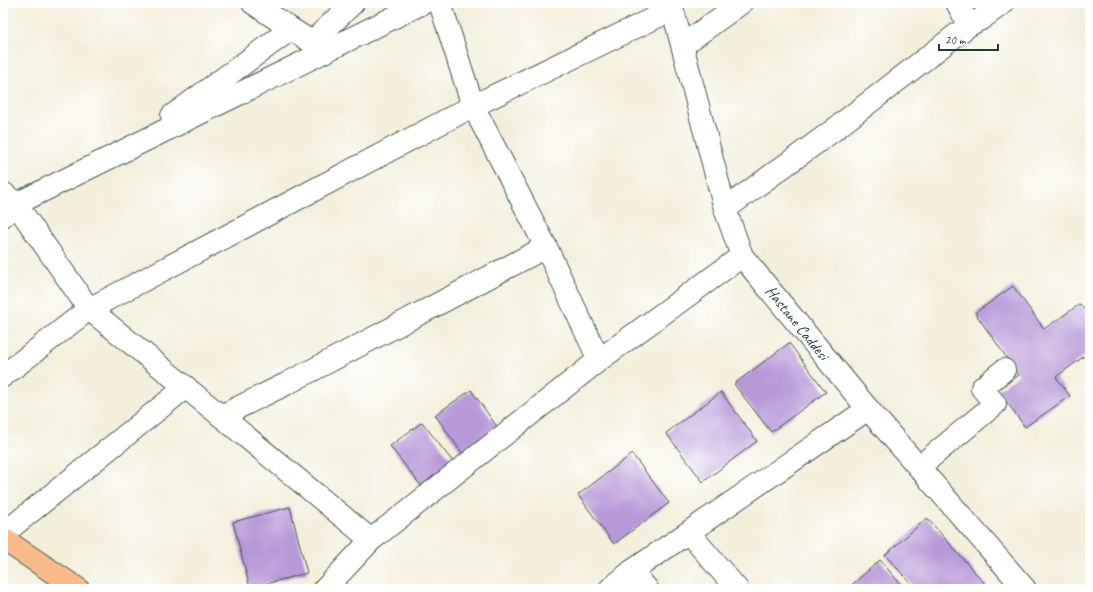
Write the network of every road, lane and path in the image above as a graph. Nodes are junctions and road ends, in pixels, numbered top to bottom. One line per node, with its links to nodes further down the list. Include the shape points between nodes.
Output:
1 (252, 3): 10 (street)
2 (353, 3): 12 (street)
3 (424, 3): 12 (street)
4 (440, 3): 13 (street)
5 (741, 3): 11 (street)
6 (957, 3): 9 (street)
7 (1003, 3): 9 (street)
8 (672, 6): 11 (street, Hastane Caddesi); 13 (street)
9 (969, 25): 16 (street, via 831,132)
10 (291, 29): 12 (street); 14 (street)
11 (683, 45): 16 (street, Hastane Caddesi)
12 (319, 47): 14 (street)
13 (472, 106): 17 (street); 19 (street)
14 (125, 151): 15 (street)
15 (7, 205): 19 (street)
16 (725, 209): 18 (street, Hastane Caddesi)
17 (546, 246): 20 (street); 25 (street)
18 (742, 256): 20 (street); 24 (street, Hastane Caddesi)
19 (88, 309): 22 (street); 23 (street)
20 (599, 360): 30 (street)
21 (1004, 370): 26 (street, via 982,388 995,404)
22 (3, 376)
23 (186, 387): 25 (street); 28 (street)
24 (868, 409): 26 (street, Hastane Caddesi); 27 (street)
25 (222, 416): 30 (street)
26 (919, 466): 37 (street, Hastane Caddesi)
27 (689, 533): 31 (street); 36 (street)
28 (3, 534)
29 (3, 539): 32 (main road)
30 (371, 540): 33 (street)
31 (632, 571): 34 (street); 35 (street)
32 (78, 589)
33 (325, 589)
34 (610, 589)
35 (647, 589)
36 (737, 589)
37 (1025, 589)

